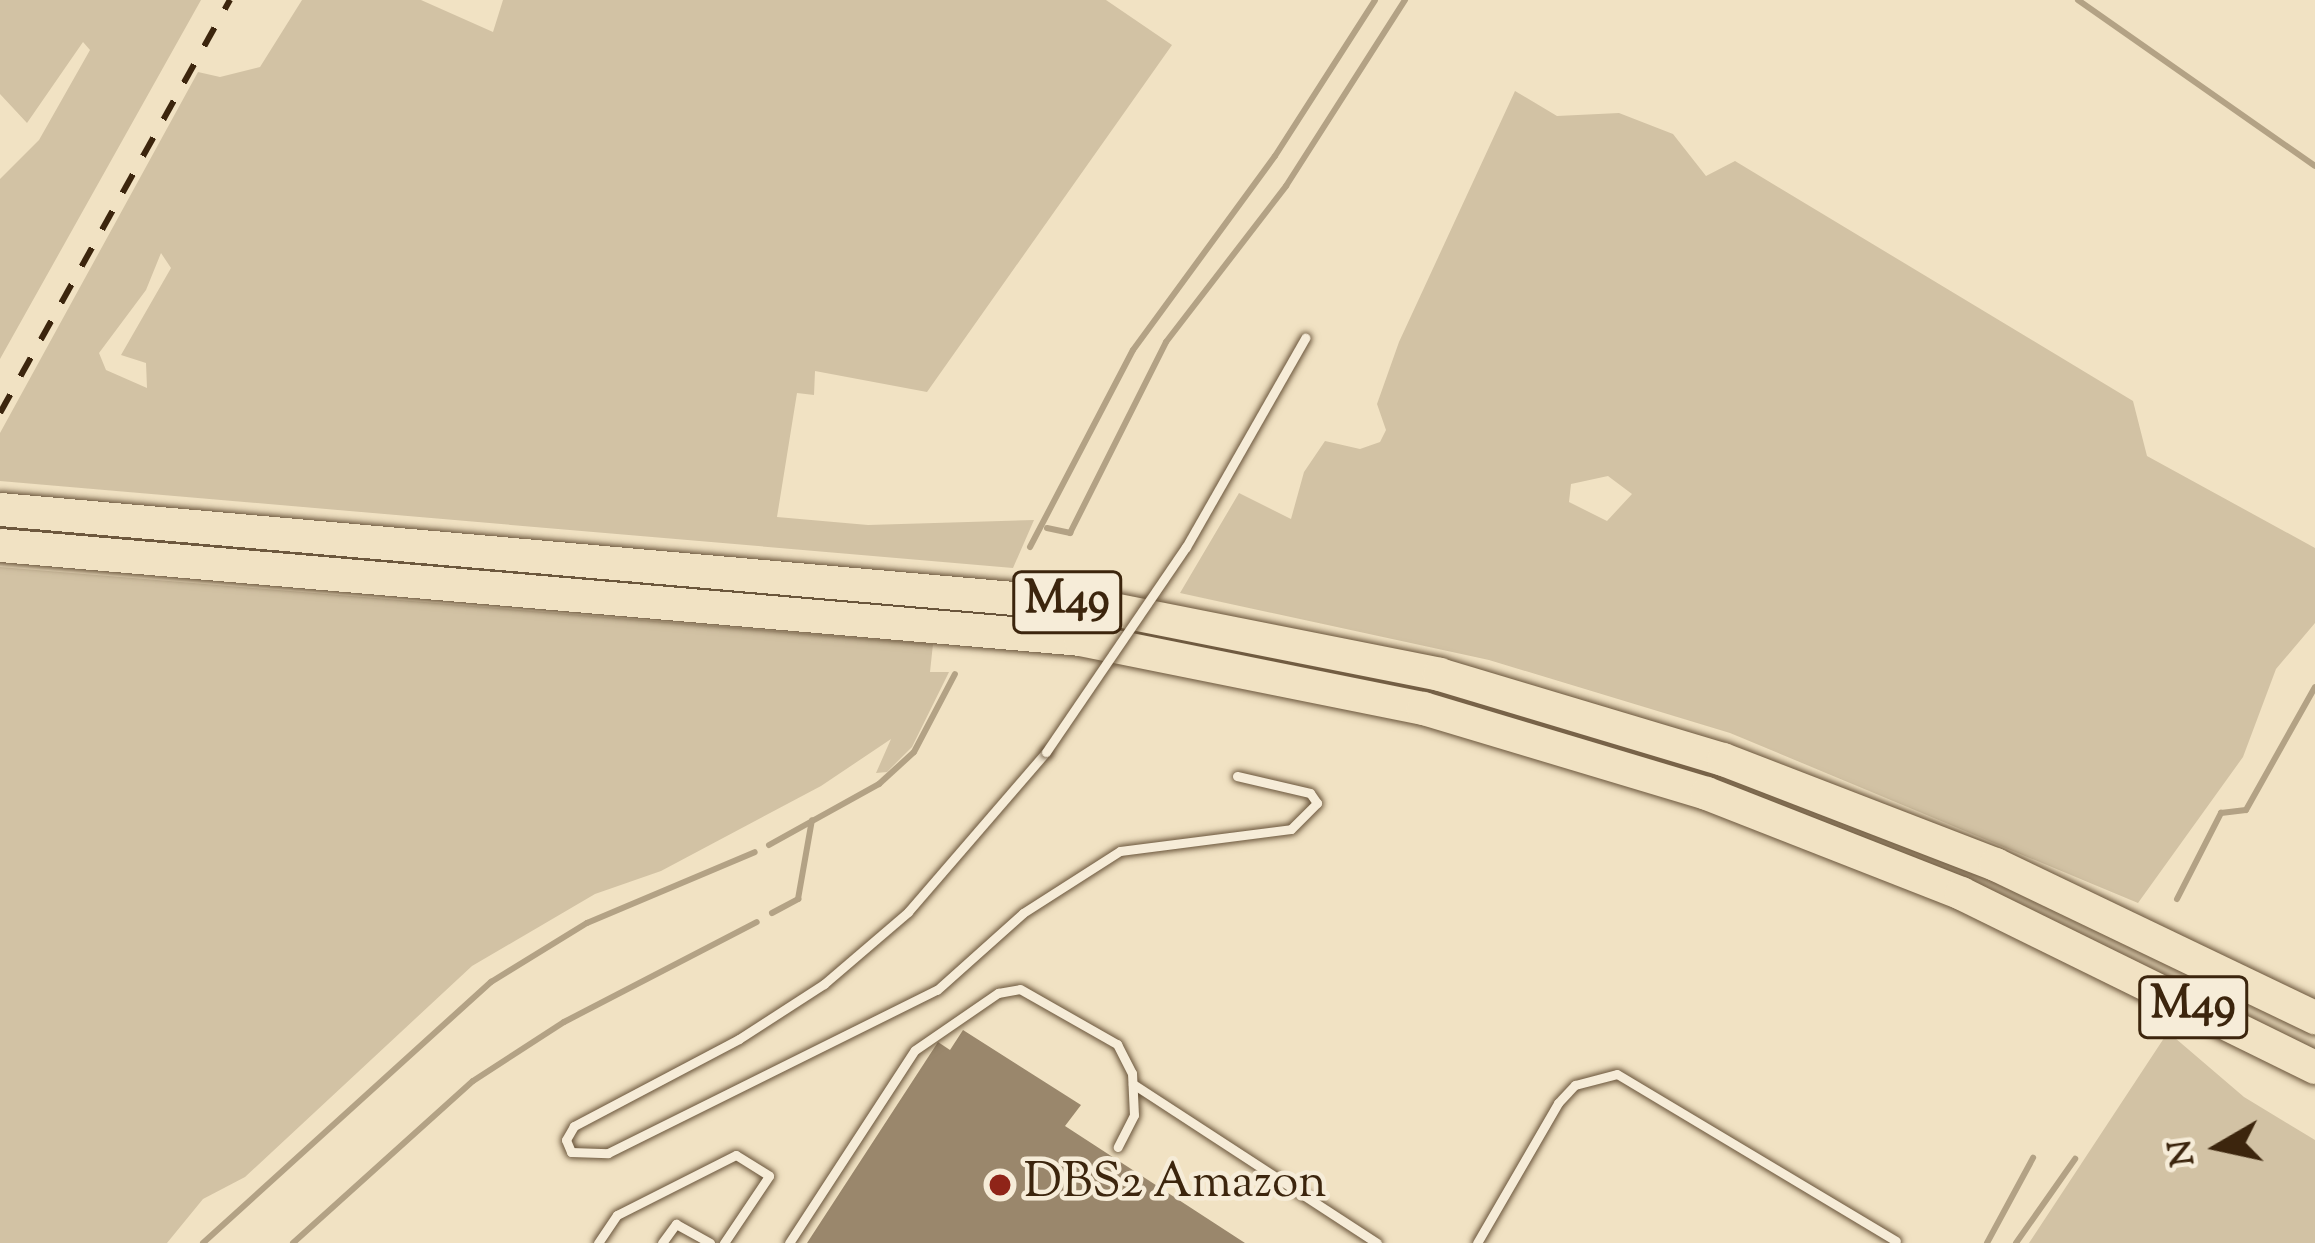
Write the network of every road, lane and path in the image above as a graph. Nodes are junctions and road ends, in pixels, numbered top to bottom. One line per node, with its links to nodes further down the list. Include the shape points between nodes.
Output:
1 (1305, 338): 4 (lane, bridge, via 1186,547 1046,752 908,912 824,984 739,1039 574,1126 566,1140 571,1152 608,1153 938,990 1023,913 1120,851 1291,829 1317,803 1310,793)
2 (0, 508): 5 (highway, M49, via 1092,604 1439,674 1723,759 1995,864)
3 (0, 545): 6 (highway, M49, via 1080,639 1423,708 1706,793 1961,893)
4 (1237, 776)
5 (2315, 1017)
6 (2315, 1067)
7 (1132, 1084): 8 (lane, via 1134,1114); 14 (lane, via 1117,1044 1019,989 998,993 915,1050); 15 (lane)
8 (1118, 1147)
9 (1895, 1241): 16 (lane, via 1617,1074 1575,1084 1558,1103)
10 (598, 1243): 13 (lane, via 617,1215 736,1155 769,1176)
11 (662, 1243): 12 (lane, via 676,1223)
12 (710, 1243)
13 (724, 1243)
14 (789, 1243)
15 (1377, 1243)
16 (1477, 1243)

